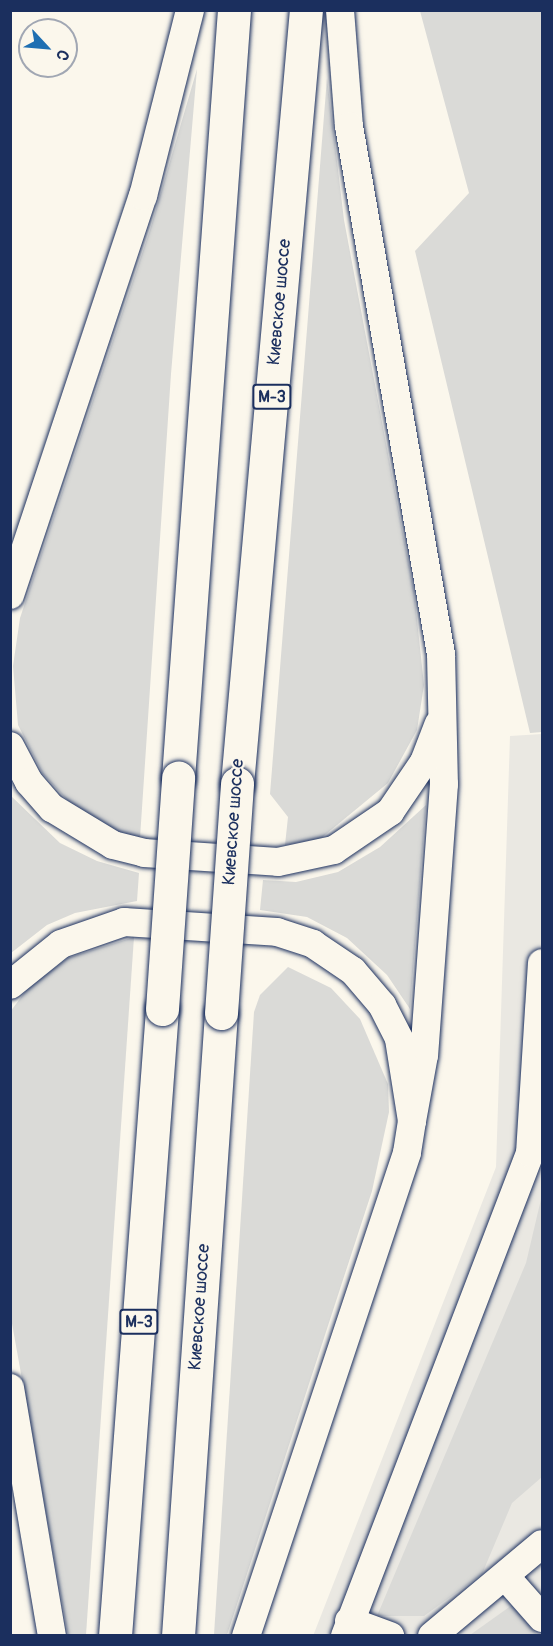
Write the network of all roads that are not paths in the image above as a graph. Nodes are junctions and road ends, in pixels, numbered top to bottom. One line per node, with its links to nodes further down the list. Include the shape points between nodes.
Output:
1 (190, 10): 5 (street, via 146,186)
2 (234, 10): 17 (highway, М-3, bridge)
3 (306, 10): 18 (highway, Киевское шоссе / М-3, bridge, via 237,784)
4 (340, 10): 6 (street, via 349,126 429,572)
5 (10, 595)
6 (443, 693): 7 (street, via 431,748 402,797 359,837 310,859 263,862 144,853 113,845 52,808 28,782); 10 (street, via 444,784 424,1055)
7 (10, 746)
8 (543, 963): 15 (street, via 530,1153)
9 (10, 985): 10 (street, via 61,944 124,922 288,933 353,971 382,1005 404,1054)
10 (412, 1121): 19 (street, via 397,1191)
11 (10, 1388): 16 (street)
12 (543, 1544): 13 (street)
13 (505, 1576): 14 (street); 21 (street)
14 (543, 1618)
15 (347, 1628): 20 (street)
16 (52, 1635)
17 (115, 1635)
18 (178, 1635)
19 (246, 1635)
20 (390, 1635)
21 (432, 1635)

